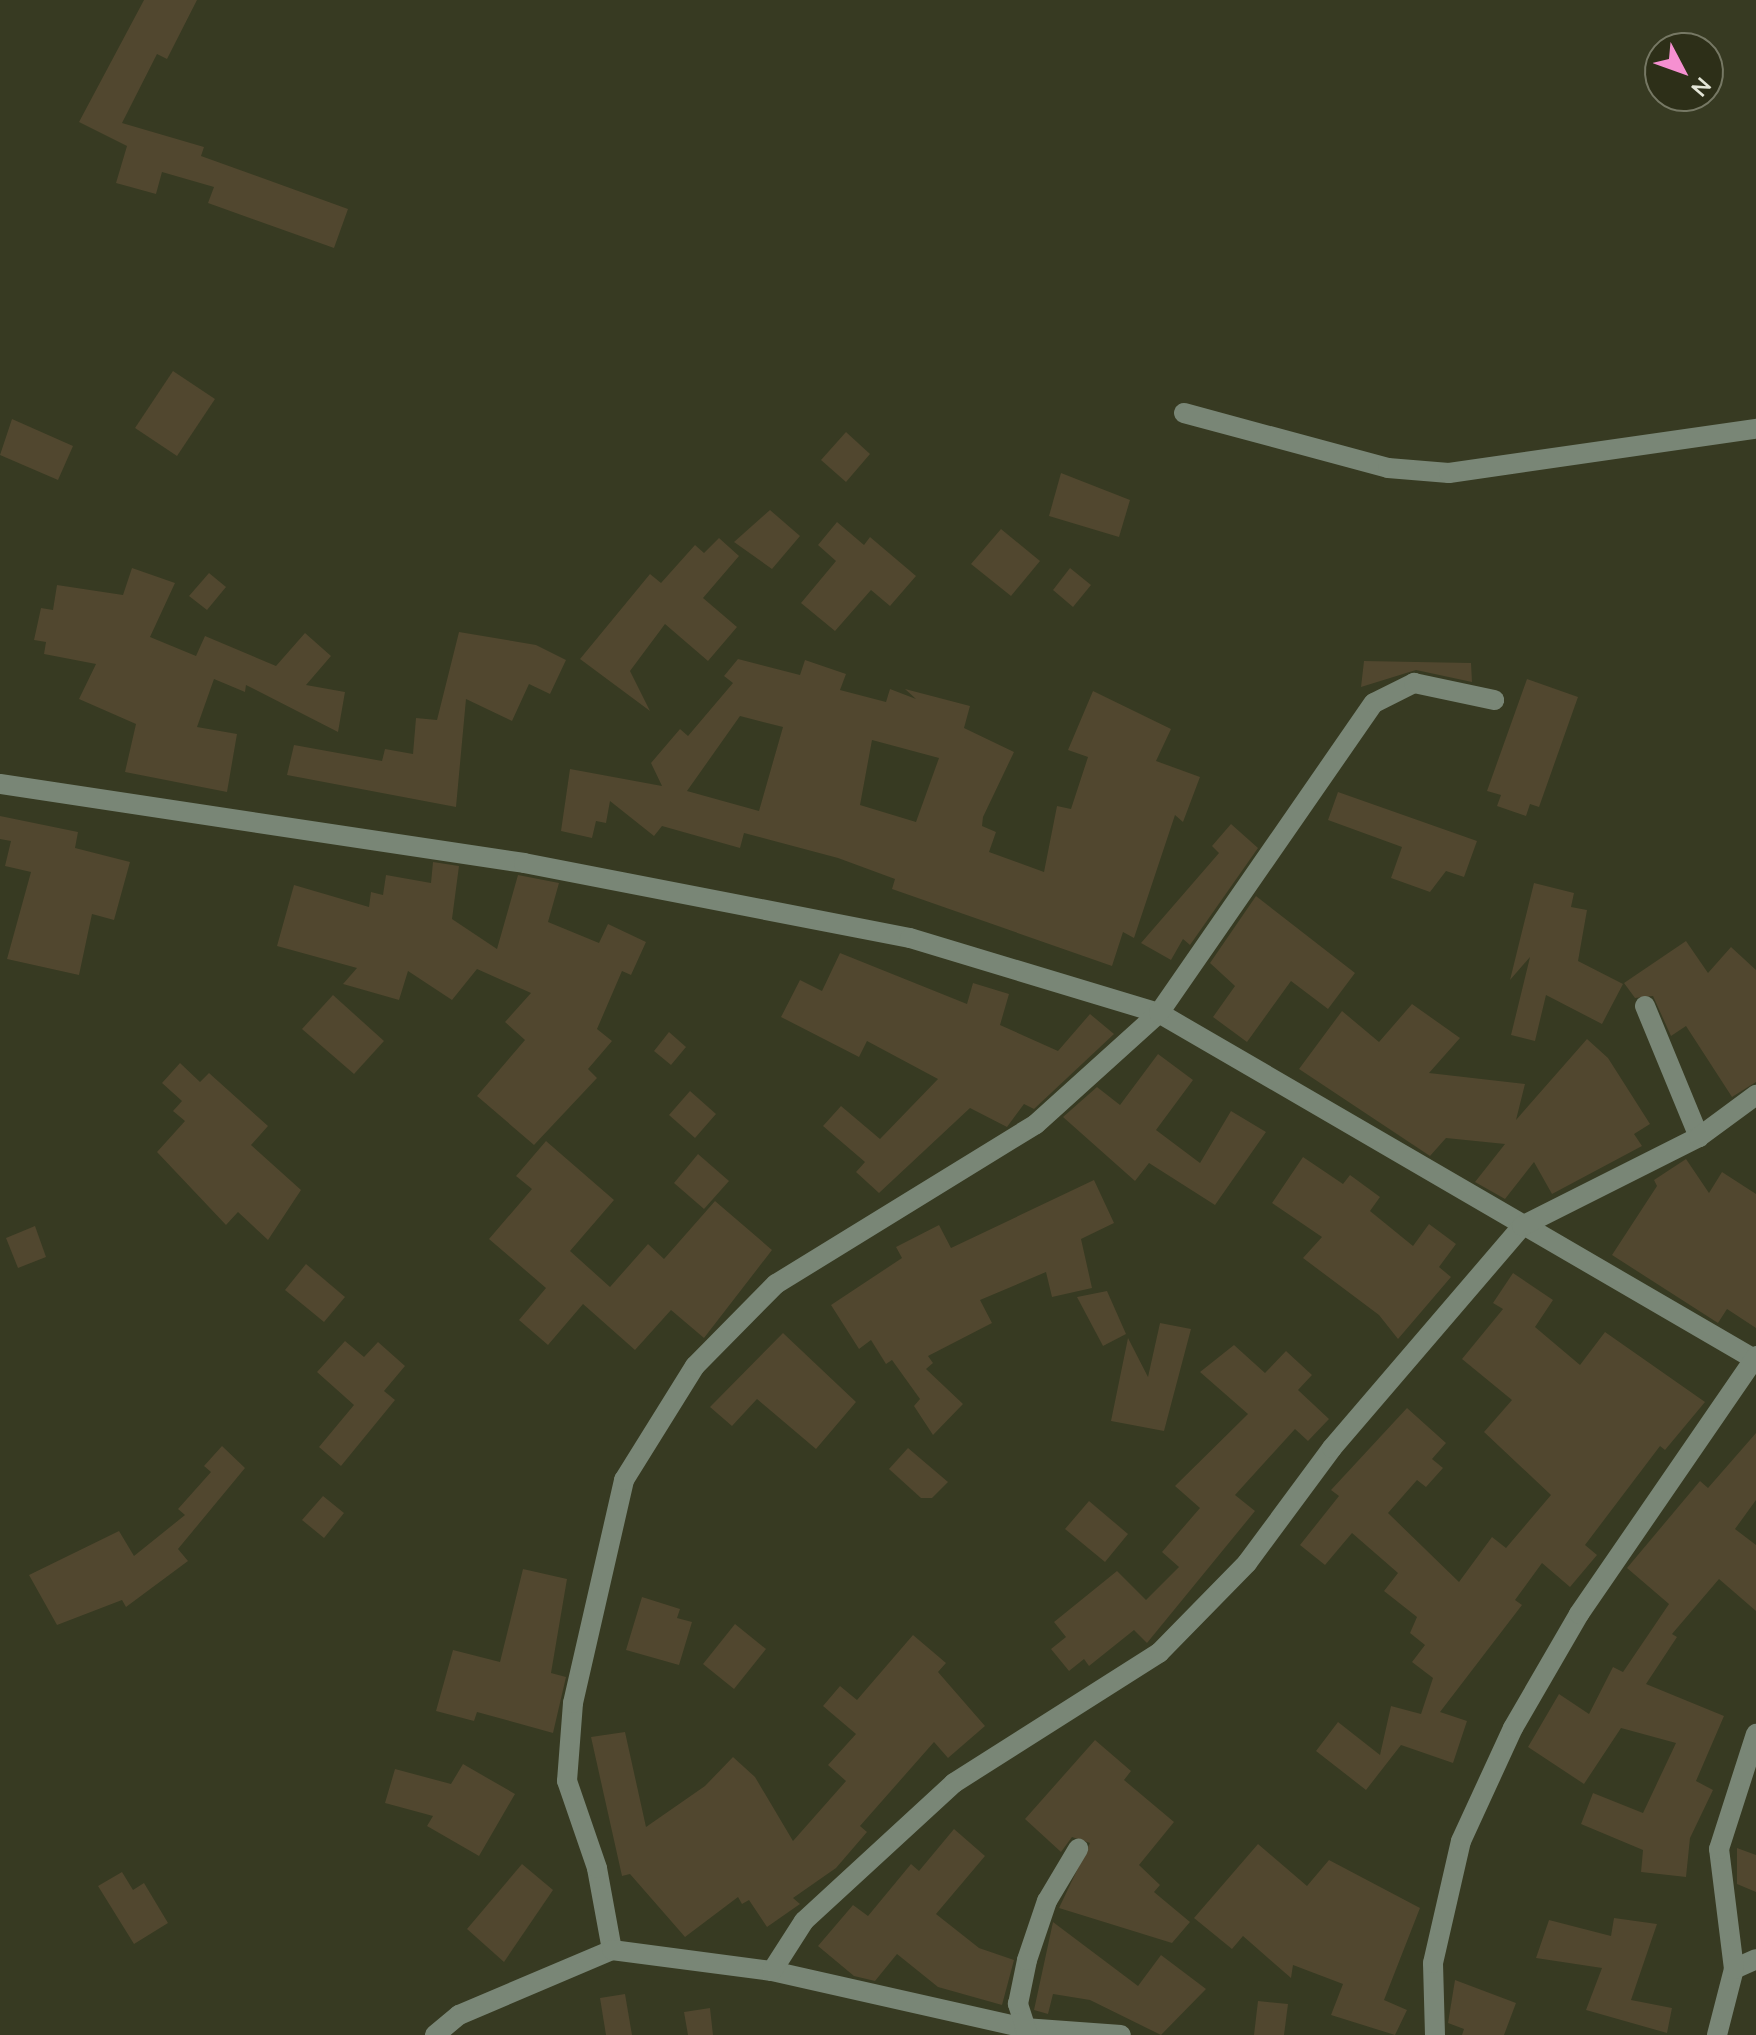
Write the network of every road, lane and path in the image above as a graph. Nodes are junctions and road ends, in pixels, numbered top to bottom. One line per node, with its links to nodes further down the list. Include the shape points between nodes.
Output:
1 (1184, 413): 2 (street, via 1388,468 1449,473)
2 (1756, 429)
3 (1494, 700): 6 (street, via 1414,683 1374,703)
4 (0, 784): 6 (street, via 524,863 910,938)
5 (1645, 1006): 8 (street)
6 (1159, 1013): 9 (street); 13 (street, via 1036,1124 776,1284 695,1366 656,1422 624,1480 573,1703 567,1781 597,1868)
7 (1756, 1095): 8 (street)
8 (1699, 1137): 9 (street)
9 (1522, 1226): 10 (street); 16 (street, via 1332,1448 1247,1563 1159,1653 954,1783 804,1921)
10 (1755, 1359): 20 (street, via 1579,1614 1513,1728 1461,1841 1433,1963)
11 (1756, 1734): 15 (street, via 1719,1849)
12 (1078, 1849): 17 (street, via 1047,1901 1027,1960 1018,2004)
13 (612, 1950): 16 (street); 18 (street, via 459,2015)
14 (1756, 1959): 15 (street)
15 (1734, 1969): 21 (street)
16 (772, 1971): 17 (street)
17 (1026, 2032): 19 (street)
18 (435, 2035)
19 (1121, 2035)
20 (1435, 2035)
21 (1717, 2035)

